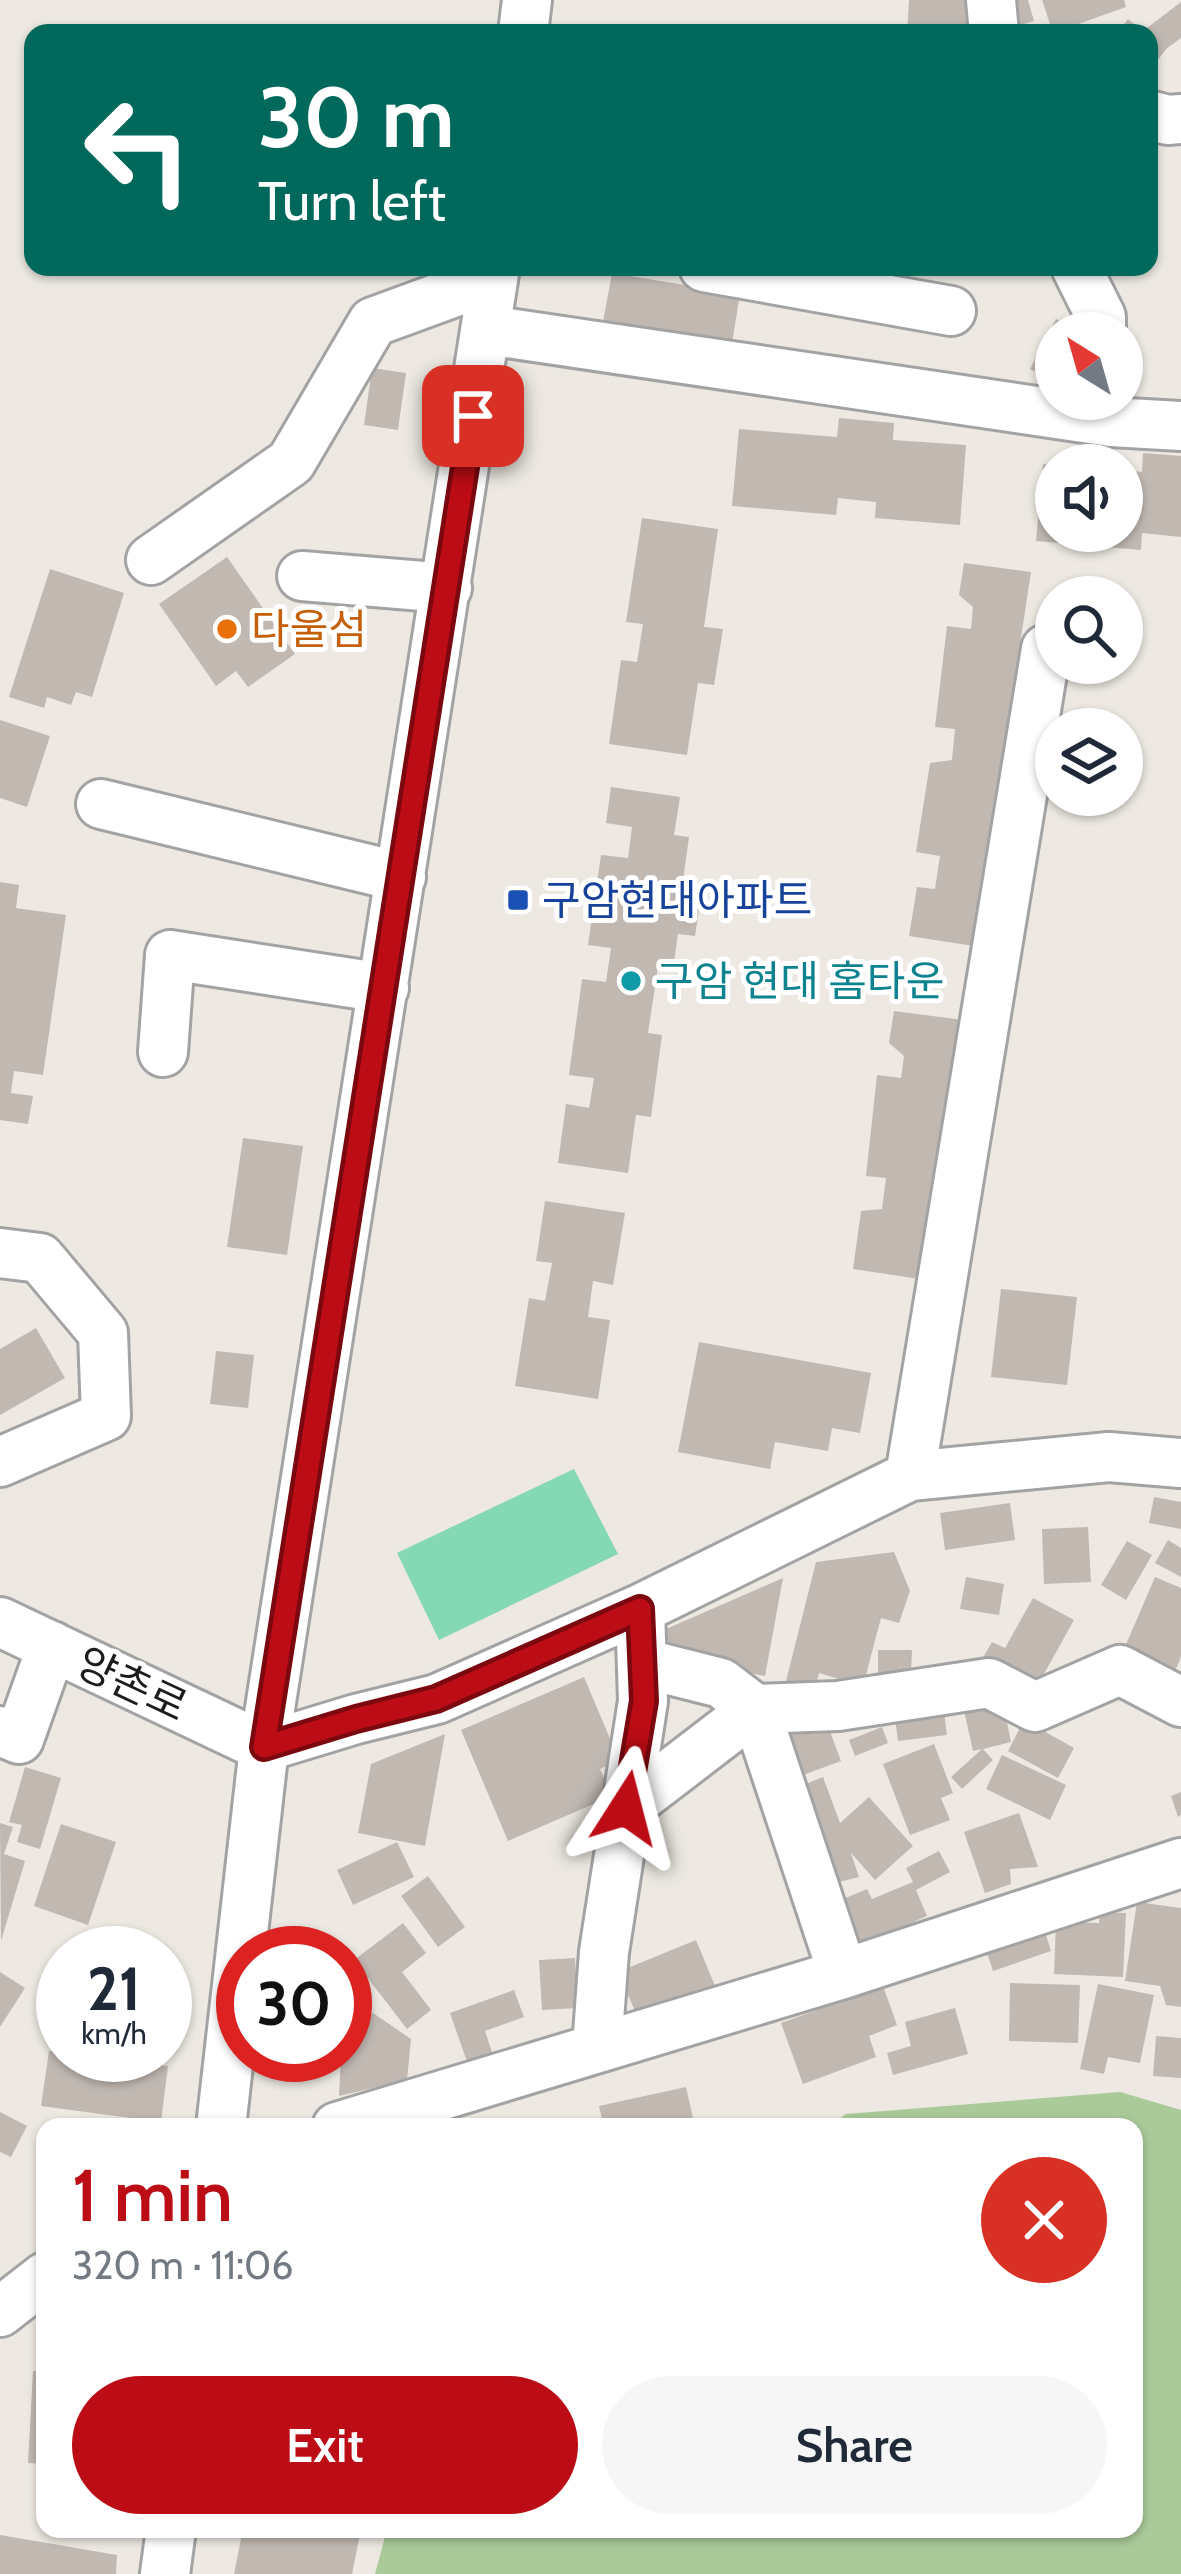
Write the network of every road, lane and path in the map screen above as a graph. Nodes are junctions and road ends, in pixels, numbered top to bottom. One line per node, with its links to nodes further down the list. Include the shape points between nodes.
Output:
1 (484, 276): 11 (street, via 373,322 291,462)
2 (494, 276): 7 (street)
3 (755, 276): 5 (street)
4 (1080, 276): 6 (street)
5 (952, 311)
6 (1098, 312)
7 (487, 330): 8 (street); 13 (street)
8 (1035, 401)
9 (1143, 418): 10 (street)
10 (1181, 426)
11 (151, 560)
12 (302, 576): 13 (street)
13 (447, 587): 16 (street)
14 (1040, 684): 22 (street)
15 (100, 804): 16 (street)
16 (401, 877): 17 (street)
17 (384, 988): 18 (street, via 170,955); 30 (street)
18 (164, 1052)
19 (0, 1252): 20 (street, via 40,1258 103,1333 106,1416)
20 (0, 1462)
21 (1181, 1463): 22 (street, via 1109,1457)
22 (910, 1476): 23 (street)
23 (640, 1609): 26 (street); 30 (street, via 436,1699)
24 (0, 1622): 25 (street, 양촌로)
25 (52, 1646): 29 (street, via 19,1738); 30 (street, 양촌로)
26 (642, 1663): 28 (street, via 721,1683); 31 (street, via 644,1701)
27 (1181, 1702): 28 (street, via 1120,1670 1035,1707 989,1683 838,1706)
28 (755, 1709): 31 (street); 33 (street)
29 (0, 1731)
30 (264, 1747): 35 (street)
31 (626, 1808): 34 (street)
32 (1181, 1863): 33 (street)
33 (843, 1974): 34 (street)
34 (597, 2048): 36 (street)
35 (222, 2118)
36 (367, 2118)
37 (36, 2284): 38 (street)
38 (0, 2312)
39 (170, 2538): 40 (street)
40 (165, 2574)

